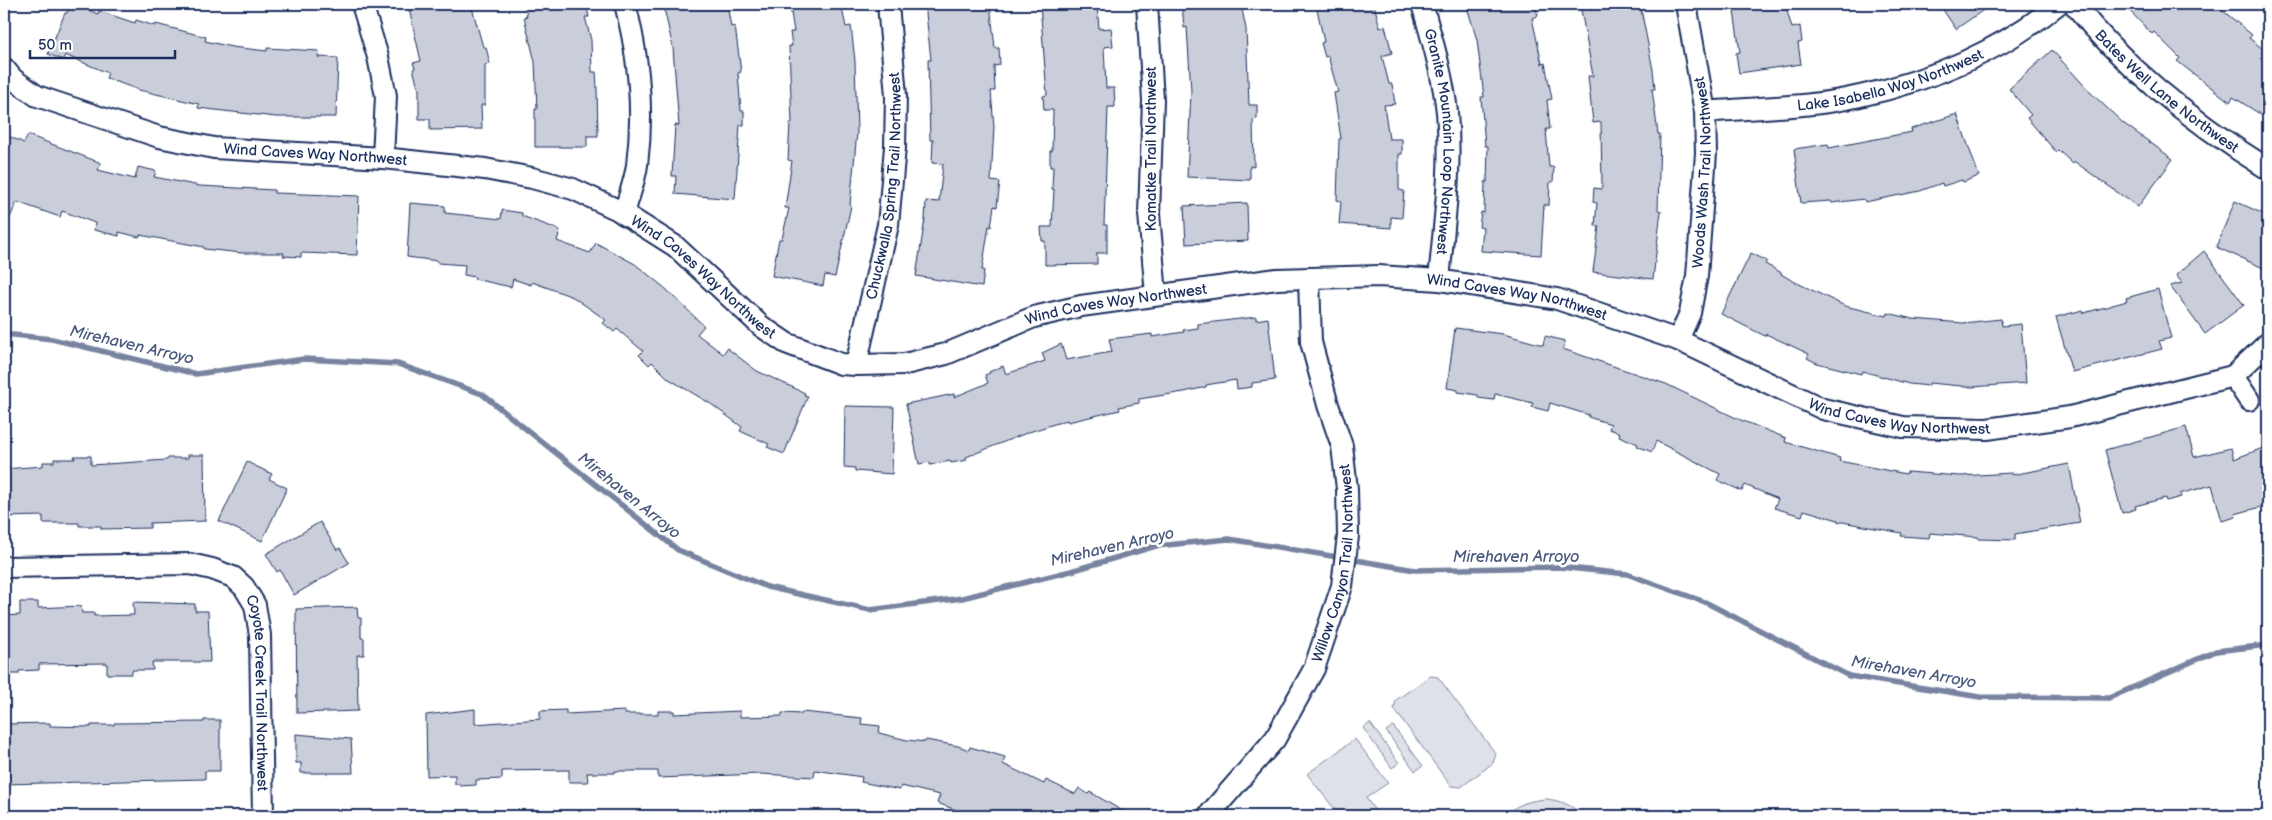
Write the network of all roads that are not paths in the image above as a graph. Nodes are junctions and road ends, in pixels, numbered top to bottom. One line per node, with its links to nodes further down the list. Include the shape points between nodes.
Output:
1 (362, 4): 11 (street, via 386,96)
2 (625, 4): 13 (street, via 634,35 641,107 637,167)
3 (888, 4): 19 (street, Chuckwalla Spring Trail Northwest, via 896,96 896,147 888,225)
4 (1147, 4): 16 (street, Komatke Trail Northwest, via 1153,100 1149,214)
5 (1422, 4): 15 (street, Granite Mountain Loop Northwest, via 1446,110 1449,161)
6 (1686, 4): 10 (street, Woods Wash Trail Northwest)
7 (2058, 4): 10 (street, Lake Isabella Way Northwest, via 2009,37 1951,68 1902,85 1850,98)
8 (2074, 4): 12 (street, Bates Well Lane Northwest, via 2120,56 2214,135)
9 (4, 68): 11 (street, Wind Caves Way Northwest, via 13,79 37,96 159,137 214,148)
10 (1705, 112): 17 (street, Woods Wash Trail Northwest, via 1706,153 1697,276 1690,313)
11 (383, 158): 13 (street, Wind Caves Way Northwest, via 532,178 573,189)
12 (2268, 169)
13 (624, 214): 19 (street, Wind Caves Way Northwest, via 675,246 761,326 786,343 841,364)
14 (1309, 278): 15 (street, Wind Caves Way Northwest, via 1379,276); 16 (street, Wind Caves Way Northwest, via 1277,279); 24 (street, Willow Canyon Trail Northwest, via 1311,342 1342,446 1347,489 1348,536 1342,586 1314,669 1275,739)
15 (1439, 280): 17 (street, Wind Caves Way Northwest, via 1557,299)
16 (1156, 295): 19 (street, Wind Caves Way Northwest, via 1034,317 946,354 905,364)
17 (1678, 340): 20 (street, Wind Caves Way Northwest, via 1823,409 1903,427 1987,429 2070,417)
18 (2268, 343): 20 (street, Wind Caves Way Northwest)
19 (856, 365)
20 (2233, 376): 21 (street)
21 (2249, 400)
22 (4, 566): 23 (street, Coyote Creek Trail Northwest, via 190,564 233,577 244,587 255,605 260,635)
23 (263, 816)
24 (1208, 816)

